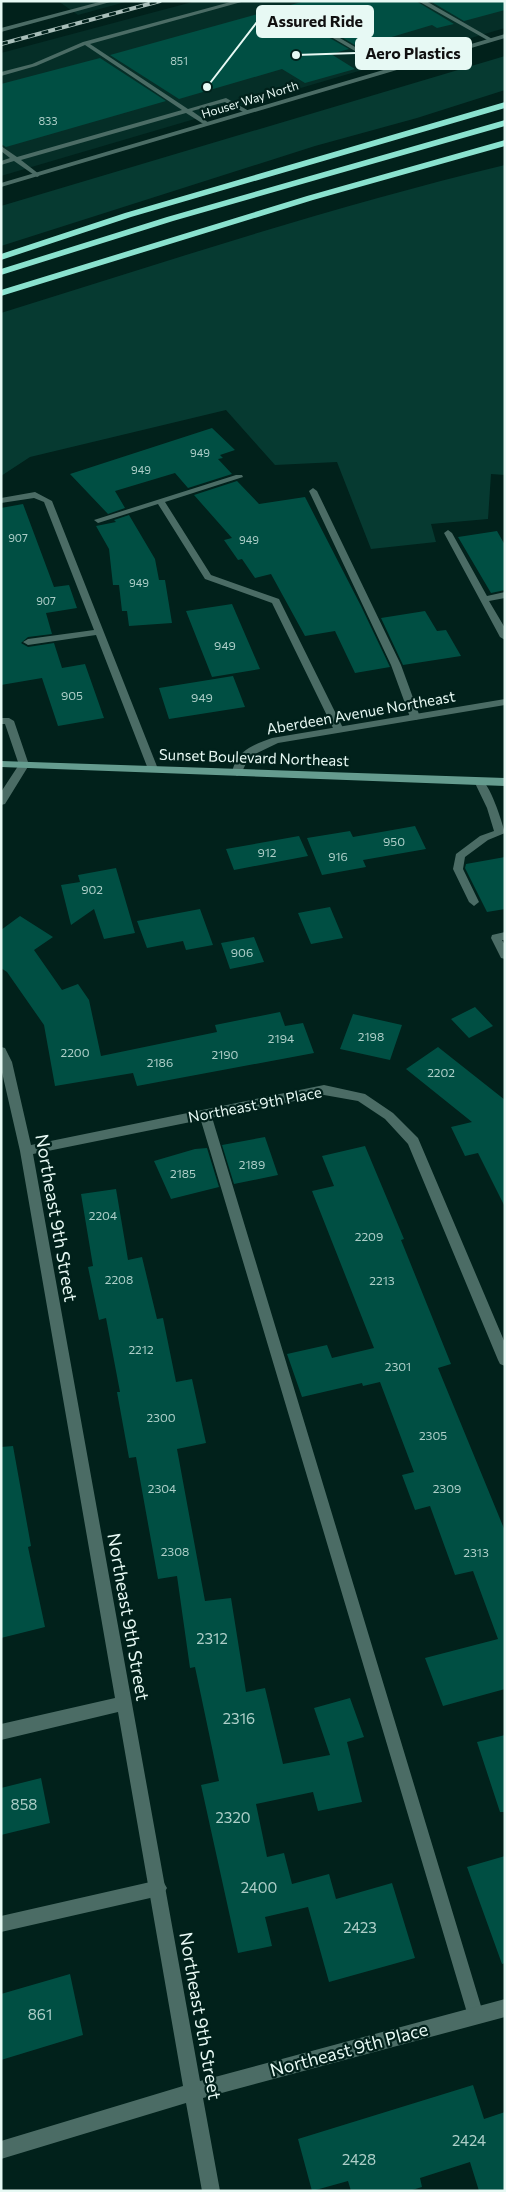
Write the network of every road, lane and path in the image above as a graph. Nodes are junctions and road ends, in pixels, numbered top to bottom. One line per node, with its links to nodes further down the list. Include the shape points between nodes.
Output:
1 (80, 1): 5 (lane)
2 (111, 1): 5 (lane)
3 (242, 1): 10 (lane)
4 (421, 1): 9 (lane)
5 (89, 7): 7 (lane)
6 (294, 13): 11 (lane)
7 (1, 30)
8 (505, 36): 9 (street, Houser Way North)
9 (491, 40): 11 (street, Houser Way North)
10 (85, 43): 12 (lane, via 34,65); 14 (lane)
11 (391, 70): 15 (street, Houser Way North)
12 (1, 74)
13 (505, 105): 26 (highway, via 128,215)
14 (186, 111): 15 (lane, via 226,100); 17 (lane); 21 (lane)
15 (247, 112): 17 (street, Houser Way North)
16 (505, 123): 27 (highway, via 170,219)
17 (207, 124): 23 (street, Houser Way North)
18 (505, 143): 25 (highway)
19 (1, 148): 21 (lane)
20 (505, 153): 25 (highway)
21 (16, 159): 22 (lane); 23 (lane)
22 (1, 163)
23 (37, 175): 24 (street, Houser Way North)
24 (1, 186)
25 (310, 198): 28 (highway)
26 (1, 257)
27 (1, 272)
28 (1, 293)
29 (239, 477): 32 (lane)
30 (313, 491): 41 (lane, via 396,665)
31 (1, 501): 37 (lane, via 35,496 48,501)
32 (161, 502): 33 (lane); 43 (lane, via 208,578 276,601)
33 (98, 520)
34 (448, 533): 36 (lane)
35 (505, 596): 36 (lane)
36 (484, 599): 38 (lane)
37 (99, 632): 39 (lane); 46 (lane)
38 (505, 637)
39 (28, 642)
40 (505, 702): 41 (street, Aberdeen Avenue Northeast)
41 (414, 717): 43 (street, Aberdeen Avenue Northeast)
42 (1, 721): 45 (lane, via 8,721)
43 (339, 730): 47 (street, Aberdeen Avenue Northeast, via 276,740 249,751 238,761)
44 (1, 764): 45 (main road, Sunset Boulevard Northeast)
45 (24, 765): 46 (main road, Sunset Boulevard Northeast); 50 (street)
46 (152, 769): 47 (main road, Sunset Boulevard Northeast)
47 (237, 772): 48 (main road, Sunset Boulevard Northeast)
48 (478, 781): 49 (main road, Sunset Boulevard Northeast); 51 (lane, via 500,833 484,838 460,856 458,869)
49 (505, 782)
50 (1, 801)
51 (474, 902)
52 (505, 936): 53 (lane, via 496,938)
53 (505, 955)
54 (1, 1051): 56 (street, Northeast 9th Street)
55 (205, 1114): 56 (street, Northeast 9th Place); 57 (street, Northeast 9th Place, via 324,1090 361,1097 389,1116 413,1141); 63 (lane)
56 (26, 1150): 58 (street, Northeast 9th Street)
57 (505, 1360)
58 (124, 1703): 59 (street); 60 (street, Northeast 9th Street)
59 (1, 1732)
60 (159, 1888): 61 (lane); 64 (street, Northeast 9th Street)
61 (1, 1924)
62 (505, 2008): 63 (street, Northeast 9th Place)
63 (476, 2016): 64 (street, Northeast 9th Place)
64 (194, 2092): 65 (street, Northeast 9th Place); 66 (street, Northeast 9th Street)
65 (1, 2150)
66 (211, 2191)

